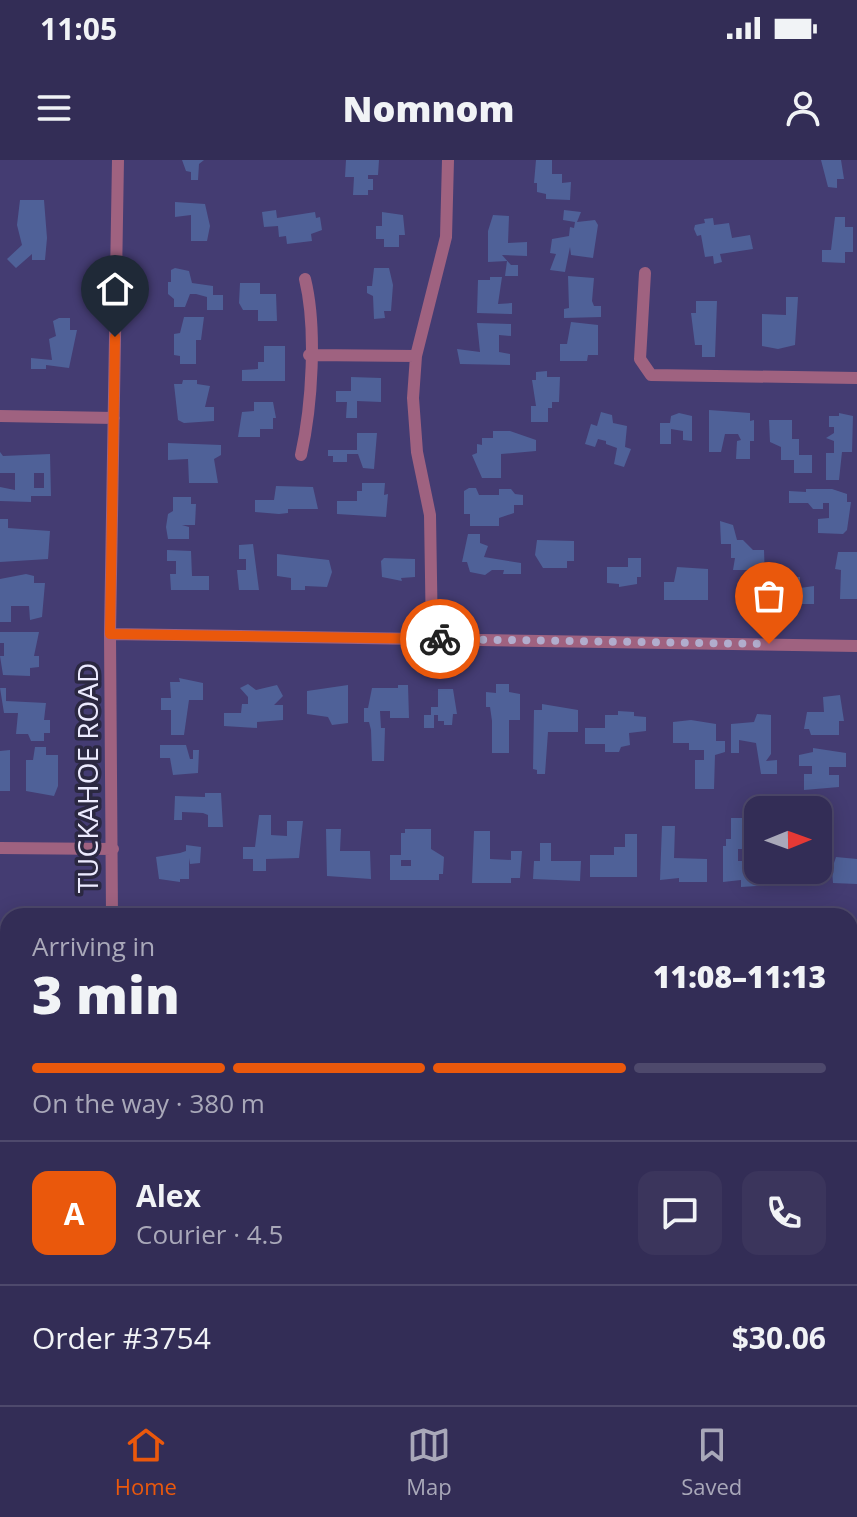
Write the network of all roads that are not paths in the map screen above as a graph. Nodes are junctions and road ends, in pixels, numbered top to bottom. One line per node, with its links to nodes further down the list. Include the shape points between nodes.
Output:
1 (118, 160): 9 (street, TUCKAHOE ROAD)
2 (448, 160): 6 (street, via 446,237)
3 (645, 273): 7 (street, via 640,359 651,375)
4 (305, 279): 5 (street)
5 (309, 355): 6 (street); 10 (street, via 308,424)
6 (416, 356): 12 (street, via 413,398 430,515)
7 (857, 378)
8 (0, 416): 9 (street)
9 (114, 418): 11 (street, TUCKAHOE ROAD)
10 (301, 455)
11 (110, 634): 12 (street); 15 (street, TUCKAHOE ROAD)
12 (432, 639): 13 (street)
13 (857, 646)
14 (0, 848): 15 (street)
15 (113, 849): 16 (street, TUCKAHOE ROAD)
16 (112, 908)

